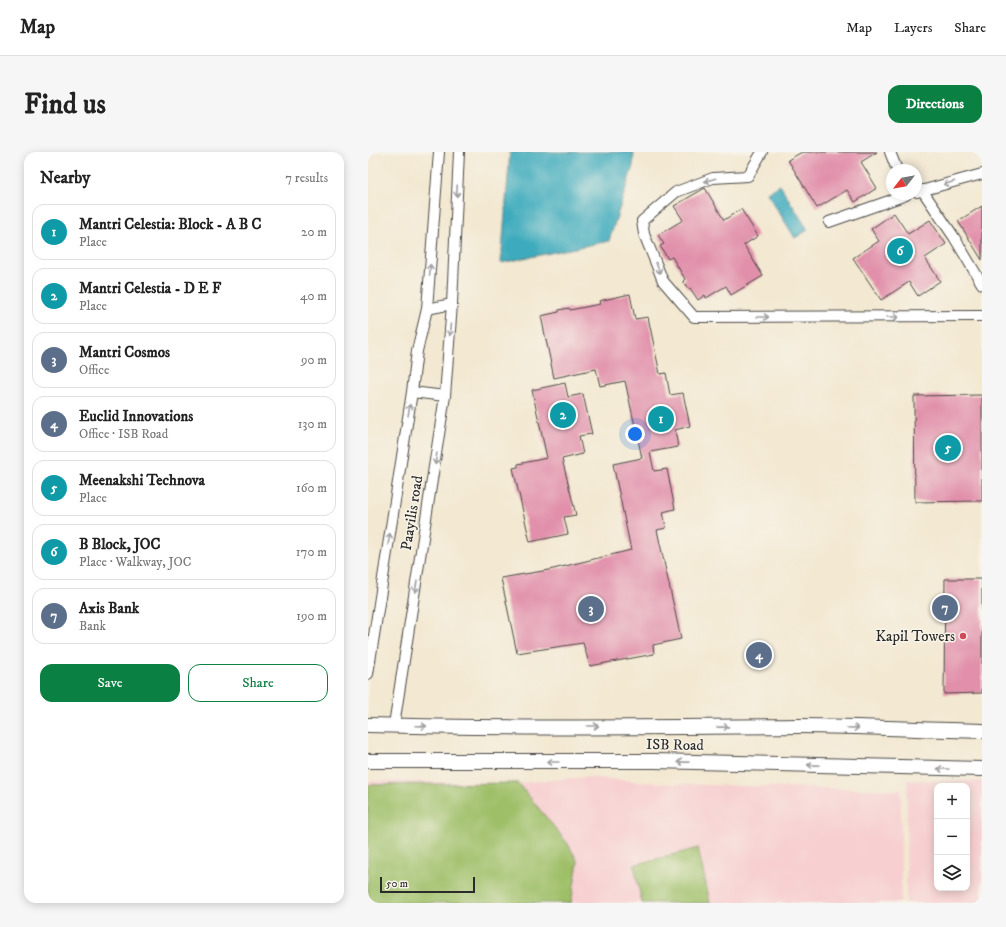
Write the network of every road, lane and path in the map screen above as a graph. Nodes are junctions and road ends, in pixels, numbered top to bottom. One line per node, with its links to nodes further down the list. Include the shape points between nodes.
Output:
1 (439, 152): 13 (street, Paayilis road, one-way to 1)
2 (459, 152): 12 (street, Paayilis road, one-way to 12)
3 (762, 152): 14 (street, one-way to 14, via 748,176 713,178 676,192 642,221 644,234 663,281 694,317)
4 (890, 152): 5 (street)
5 (895, 164)
6 (982, 174): 7 (street, one-way to 7)
7 (922, 190)
8 (892, 200): 10 (street)
9 (919, 200): 11 (street, via 954,237)
10 (829, 222)
11 (982, 284)
12 (452, 304): 13 (street); 16 (street, Paayilis road, one-way to 16)
13 (427, 309): 15 (street, Paayilis road)
14 (982, 316)
15 (412, 392): 16 (street); 17 (street, Paayilis road, one-way to 15)
16 (446, 396): 19 (street, Paayilis road, one-way to 19)
17 (368, 674)
18 (368, 725): 19 (main road, ISB Road)
19 (394, 726): 20 (main road, ISB Road, one-way to 20, via 801,726)
20 (982, 730)
21 (368, 761): 22 (main road, ISB Road, one-way to 21, via 654,761)
22 (982, 769)

